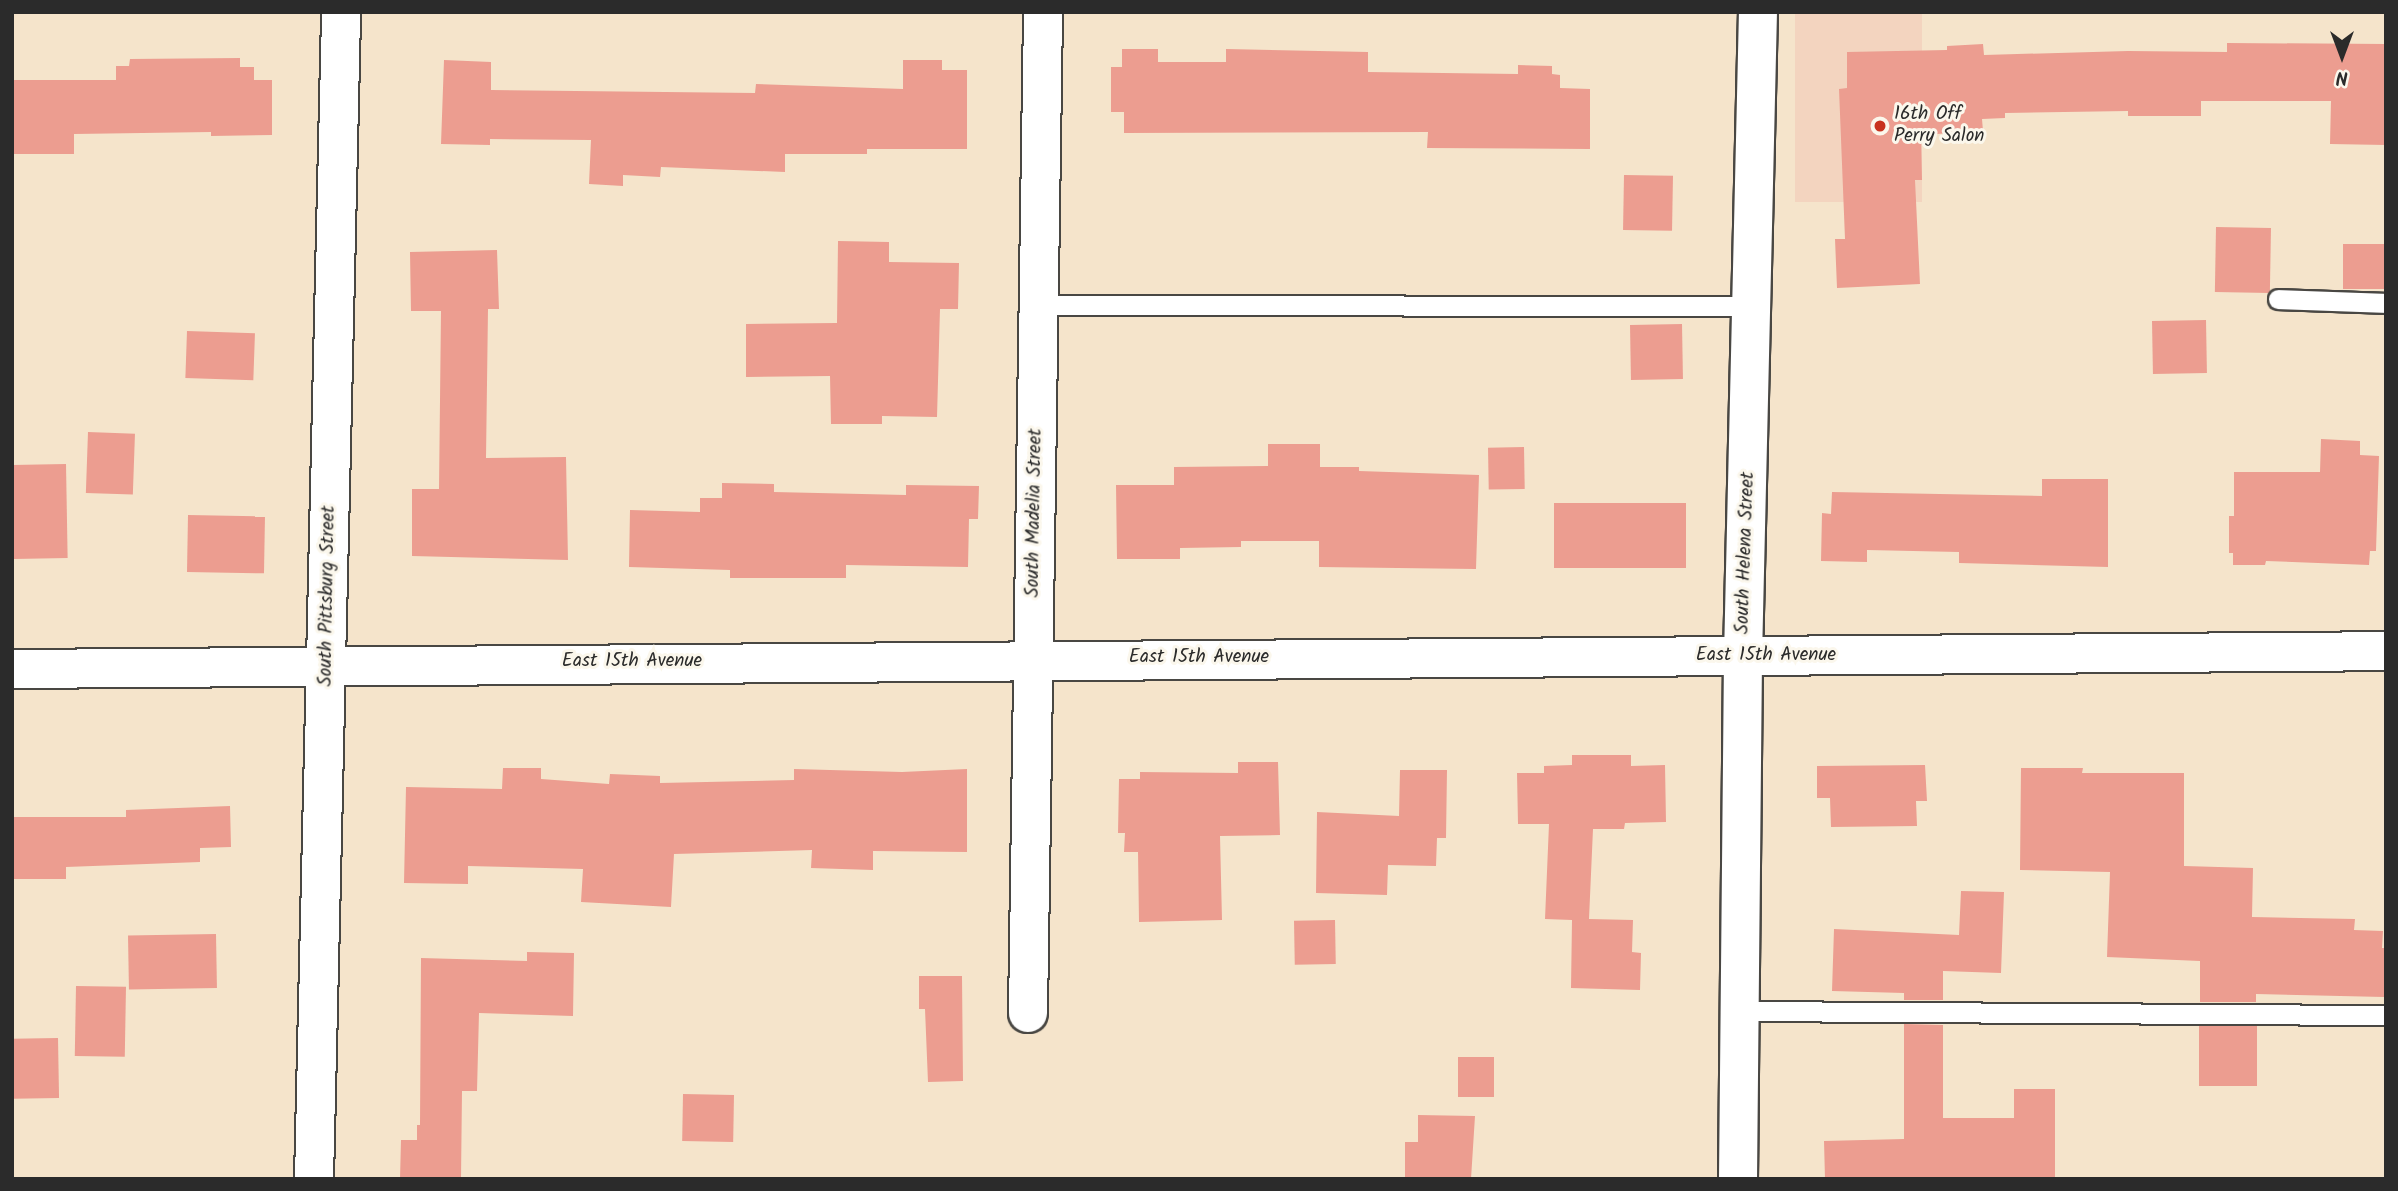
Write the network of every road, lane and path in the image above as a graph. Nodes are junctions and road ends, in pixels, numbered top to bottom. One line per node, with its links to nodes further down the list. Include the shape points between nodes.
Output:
1 (341, 12): 11 (street, South Pittsburg Street)
2 (1043, 12): 6 (street, South Madelia Street)
3 (1758, 12): 7 (street, South Helena Street)
4 (2278, 299): 5 (lane)
5 (2386, 303)
6 (1038, 305): 7 (lane); 10 (street, South Madelia Street)
7 (1753, 306): 9 (street, South Helena Street)
8 (2386, 651): 9 (street, East 15th Avenue)
9 (1743, 657): 10 (street, East 15th Avenue); 13 (street, South Helena Street)
10 (1032, 659): 11 (street, East 15th Avenue); 14 (street, South Madelia Street)
11 (327, 665): 12 (street, East 15th Avenue); 16 (street, South Pittsburg Street)
12 (12, 669)
13 (1741, 1011): 15 (lane); 17 (street, South Helena Street)
14 (1028, 1013)
15 (2386, 1015)
16 (314, 1179)
17 (1738, 1179)

